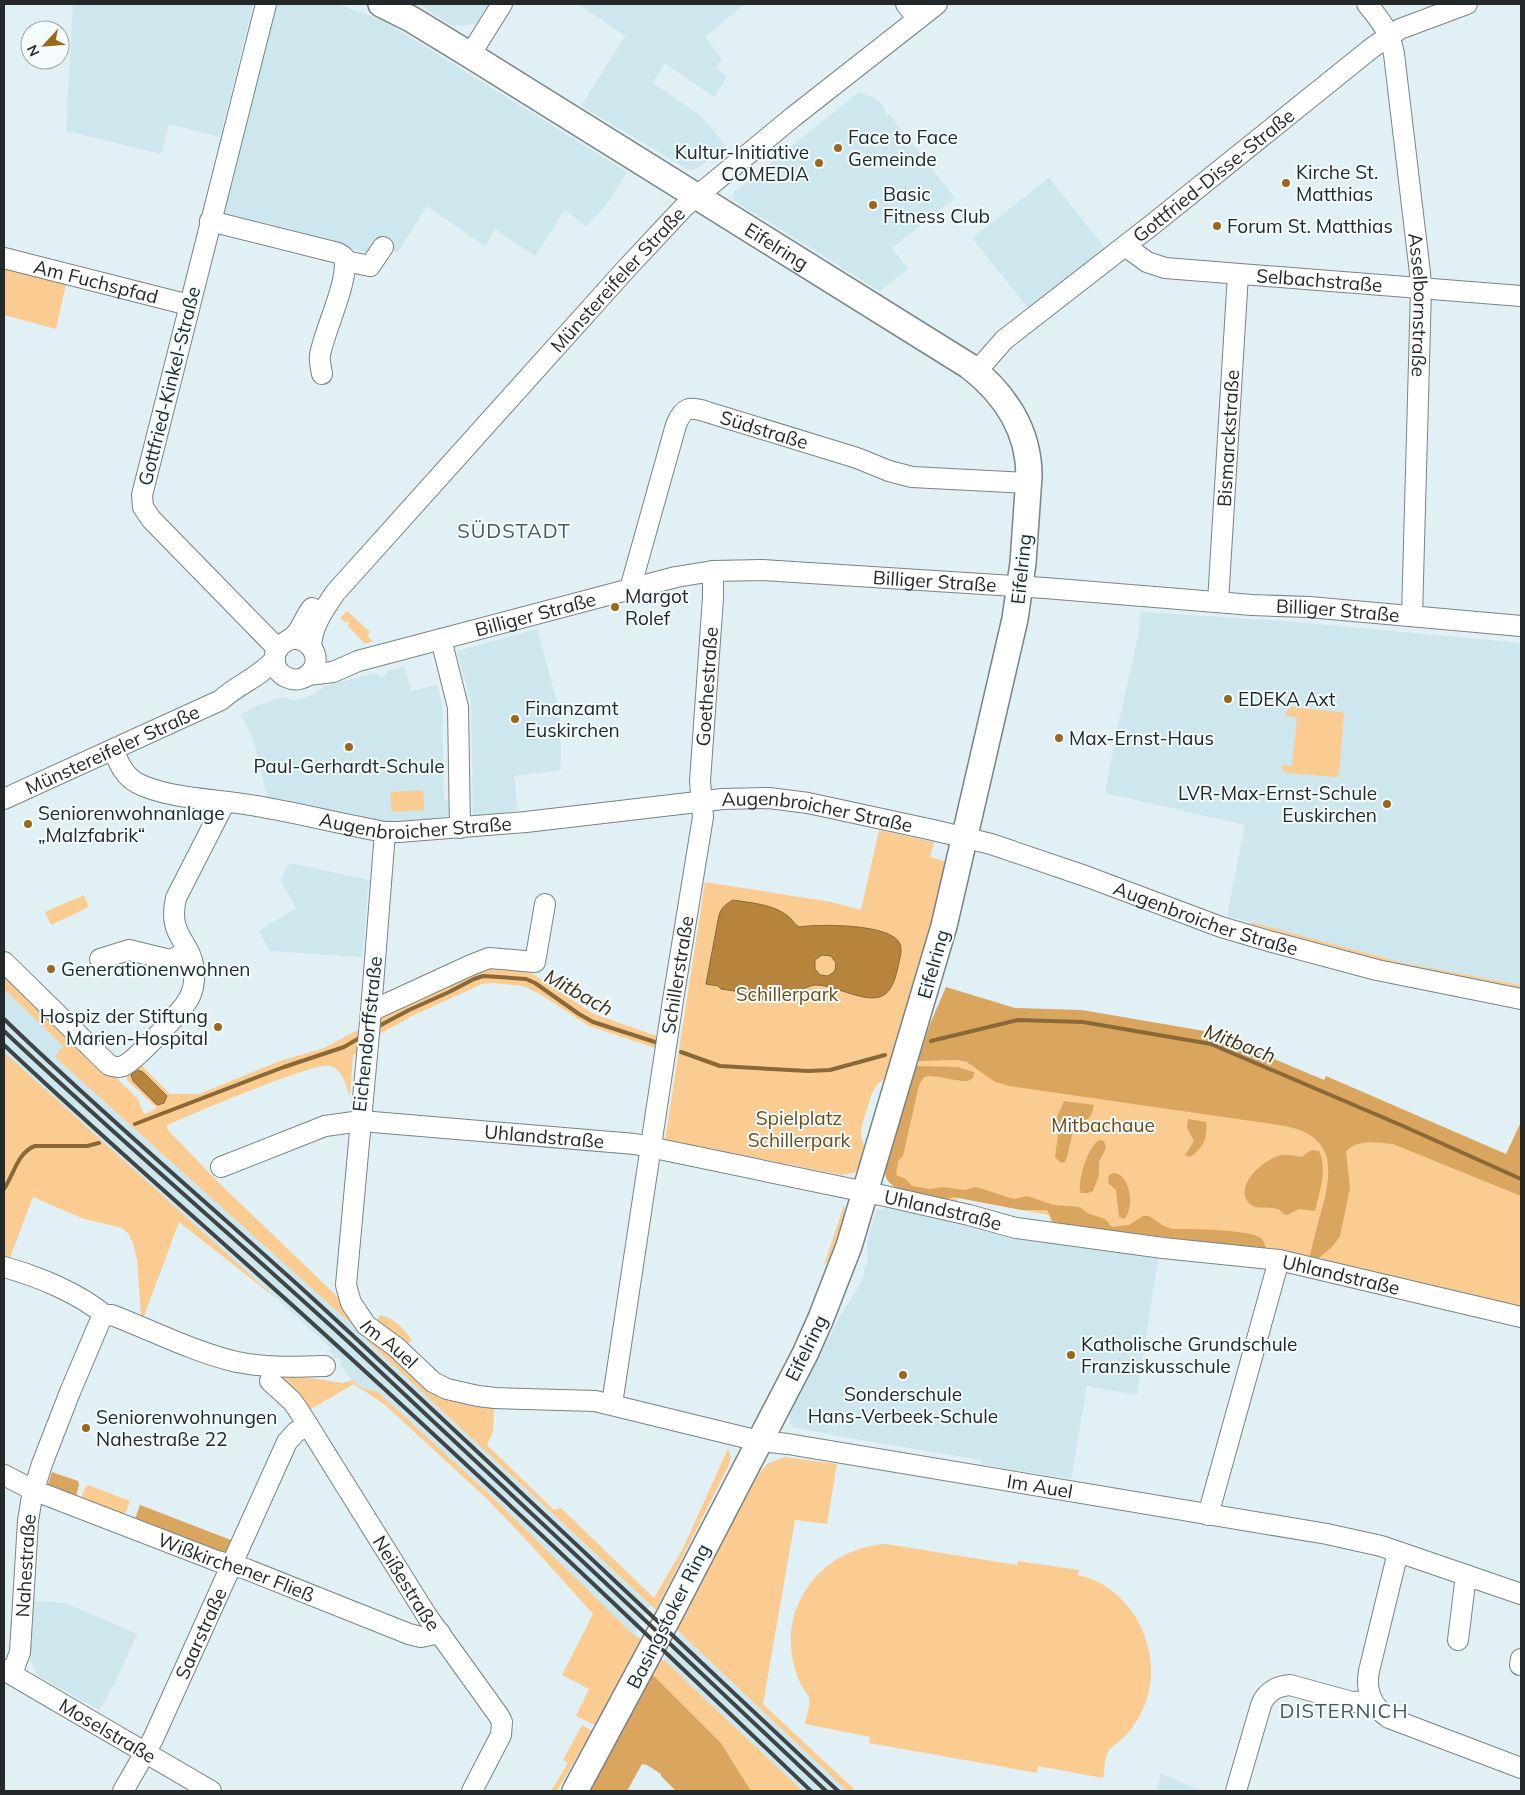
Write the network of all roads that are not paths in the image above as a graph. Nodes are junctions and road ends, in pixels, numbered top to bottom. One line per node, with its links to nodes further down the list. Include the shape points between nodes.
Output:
1 (266, 4): 11 (street, Gottfried-Kinkel-Straße)
2 (381, 4): 9 (main road, Eifelring)
3 (502, 4): 9 (street)
4 (937, 4): 7 (street, Münstereifeler Straße)
5 (1367, 4): 8 (street, Asselbornstraße)
6 (1467, 4): 8 (street, Gottfried-Disse-Straße, via 1400,29)
7 (912, 11): 10 (street, Münstereifeler Straße)
8 (1390, 36): 12 (street, Gottfried-Disse-Straße); 17 (street, Asselbornstraße)
9 (470, 55): 10 (main road, Eifelring)
10 (696, 196): 20 (main road, Eifelring); 26 (street, Münstereifeler Straße, via 626,269)
11 (210, 221): 15 (street, via 338,253); 19 (street, Gottfried-Kinkel-Straße)
12 (1125, 246): 16 (street, Selbachstraße, via 1154,265); 20 (street, Gottfried-Disse-Straße, via 1004,340)
13 (383, 247): 15 (street, via 370,266)
14 (4, 258): 19 (street, Am Fuchspfad)
15 (345, 261): 21 (street, via 339,294 319,356)
16 (1238, 274): 17 (street, Selbachstraße); 27 (street, Bismarckstraße)
17 (1421, 289): 18 (street, Selbachstraße); 28 (street, Asselbornstraße)
18 (1521, 296)
19 (189, 305): 31 (street, Gottfried-Kinkel-Straße, via 143,485 143,507 156,525)
20 (976, 372): 22 (main road, Eifelring, via 998,393 1018,423 1027,453)
21 (322, 374)
22 (1028, 483): 24 (main road, Eifelring); 25 (street, Südstraße, via 912,477 694,408 686,410 676,425)
23 (713, 571): 24 (street, Billiger Straße, via 762,570); 25 (street, Billiger Straße); 39 (street, Goethestraße, via 700,781)
24 (1021, 586): 27 (street, Billiger Straße); 43 (main road, Eifelring)
25 (630, 589): 30 (street, Billiger Straße)
26 (335, 593): 31 (street, Münstereifeler Straße, via 312,608 298,631); 32 (street, Münstereifeler Straße, via 312,634)
27 (1218, 602): 28 (street, Billiger Straße)
28 (1412, 616): 29 (street, Billiger Straße)
29 (1521, 626)
30 (441, 639): 33 (street, Billiger Straße); 41 (street, via 458,707)
31 (281, 649): 32 (street, via 300,640); 35 (street, via 278,670); 36 (street, Münstereifeler Straße, via 260,674)
32 (313, 650): 33 (street, Billiger Straße, via 326,659); 34 (street, via 315,664)
33 (358, 662): 34 (street, Billiger Straße, via 333,672)
34 (308, 675): 35 (street, via 298,680)
35 (286, 678): 36 (street, Münstereifeler Straße, via 247,695)
36 (221, 700): 37 (street, Münstereifeler Straße)
37 (113, 750): 38 (street, Münstereifeler Straße); 40 (street, Augenbroicher Straße, via 126,775 139,784 161,792)
38 (4, 799)
39 (703, 801): 41 (street, Augenbroicher Straße); 43 (street, Augenbroicher Straße, via 787,800); 51 (street, Schillerstraße, via 702,826)
40 (225, 802): 42 (street, Augenbroicher Straße); 45 (street, via 176,898 175,927)
41 (460, 828): 42 (street, Augenbroicher Straße)
42 (385, 832): 49 (street, Eichendorffstraße)
43 (965, 838): 48 (street, Augenbroicher Straße, via 1088,877 1201,920 1272,942 1377,970); 53 (main road, Eifelring, via 938,949)
44 (545, 904): 49 (street, via 535,962 489,958)
45 (188, 952): 46 (street, via 170,960 129,950); 47 (street, via 194,978 187,1001 130,1062 118,1068 109,1065)
46 (100, 959)
47 (4, 962)
48 (1521, 999)
49 (371, 1011): 50 (street, Eichendorffstraße)
50 (361, 1121): 51 (street, Uhlandstraße); 52 (street, Eichendorffstraße, via 325,1126); 60 (street, Im Auel, via 346,1285 360,1319 396,1347 432,1382 447,1389 495,1398 587,1400)
51 (651, 1148): 53 (street, Uhlandstraße); 60 (street)
52 (221, 1167)
53 (866, 1192): 54 (street, Uhlandstraße, via 1016,1228); 62 (main road, Eifelring, via 821,1318)
54 (1279, 1260): 57 (street, Uhlandstraße); 65 (street)
55 (4, 1267): 56 (street, via 51,1284 93,1305)
56 (106, 1316): 58 (street, via 112,1315 238,1362 287,1367); 64 (street, via 98,1325)
57 (1521, 1317)
58 (325, 1366)
59 (270, 1381): 61 (street, Neißestraße, via 292,1401)
60 (612, 1404): 62 (street, Im Auel)
61 (308, 1425): 67 (street, Saarstraße, via 287,1442); 70 (street, Neißestraße)
62 (759, 1441): 65 (street, Im Auel); 79 (main road, Basingstoker Ring)
63 (4, 1475): 64 (street, Nahestraße)
64 (33, 1490): 67 (street, Wißkirchener Fließ); 72 (street, Nahestraße, via 28,1521 20,1652)
65 (1208, 1515): 66 (street, Im Auel, via 1327,1534)
66 (1398, 1552): 68 (street, Im Auel); 73 (street, via 1368,1671)
67 (232, 1565): 70 (street, Wißkirchener Fließ, via 409,1634 422,1637); 74 (street, Saarstraße)
68 (1466, 1576): 69 (street, Im Auel); 71 (street)
69 (1521, 1594)
70 (440, 1633): 78 (street, Neißestraße, via 502,1722 501,1735)
71 (1458, 1640)
72 (8, 1672): 74 (street, Moselstraße)
73 (1372, 1701): 75 (street, via 1389,1718); 80 (street, via 1352,1702 1290,1685 1273,1690 1264,1697 1261,1705)
74 (146, 1753): 76 (street, Saarstraße); 77 (street, Moselstraße)
75 (1521, 1768)
76 (123, 1791)
77 (211, 1791)
78 (472, 1791)
79 (575, 1791)
80 (1236, 1791)

